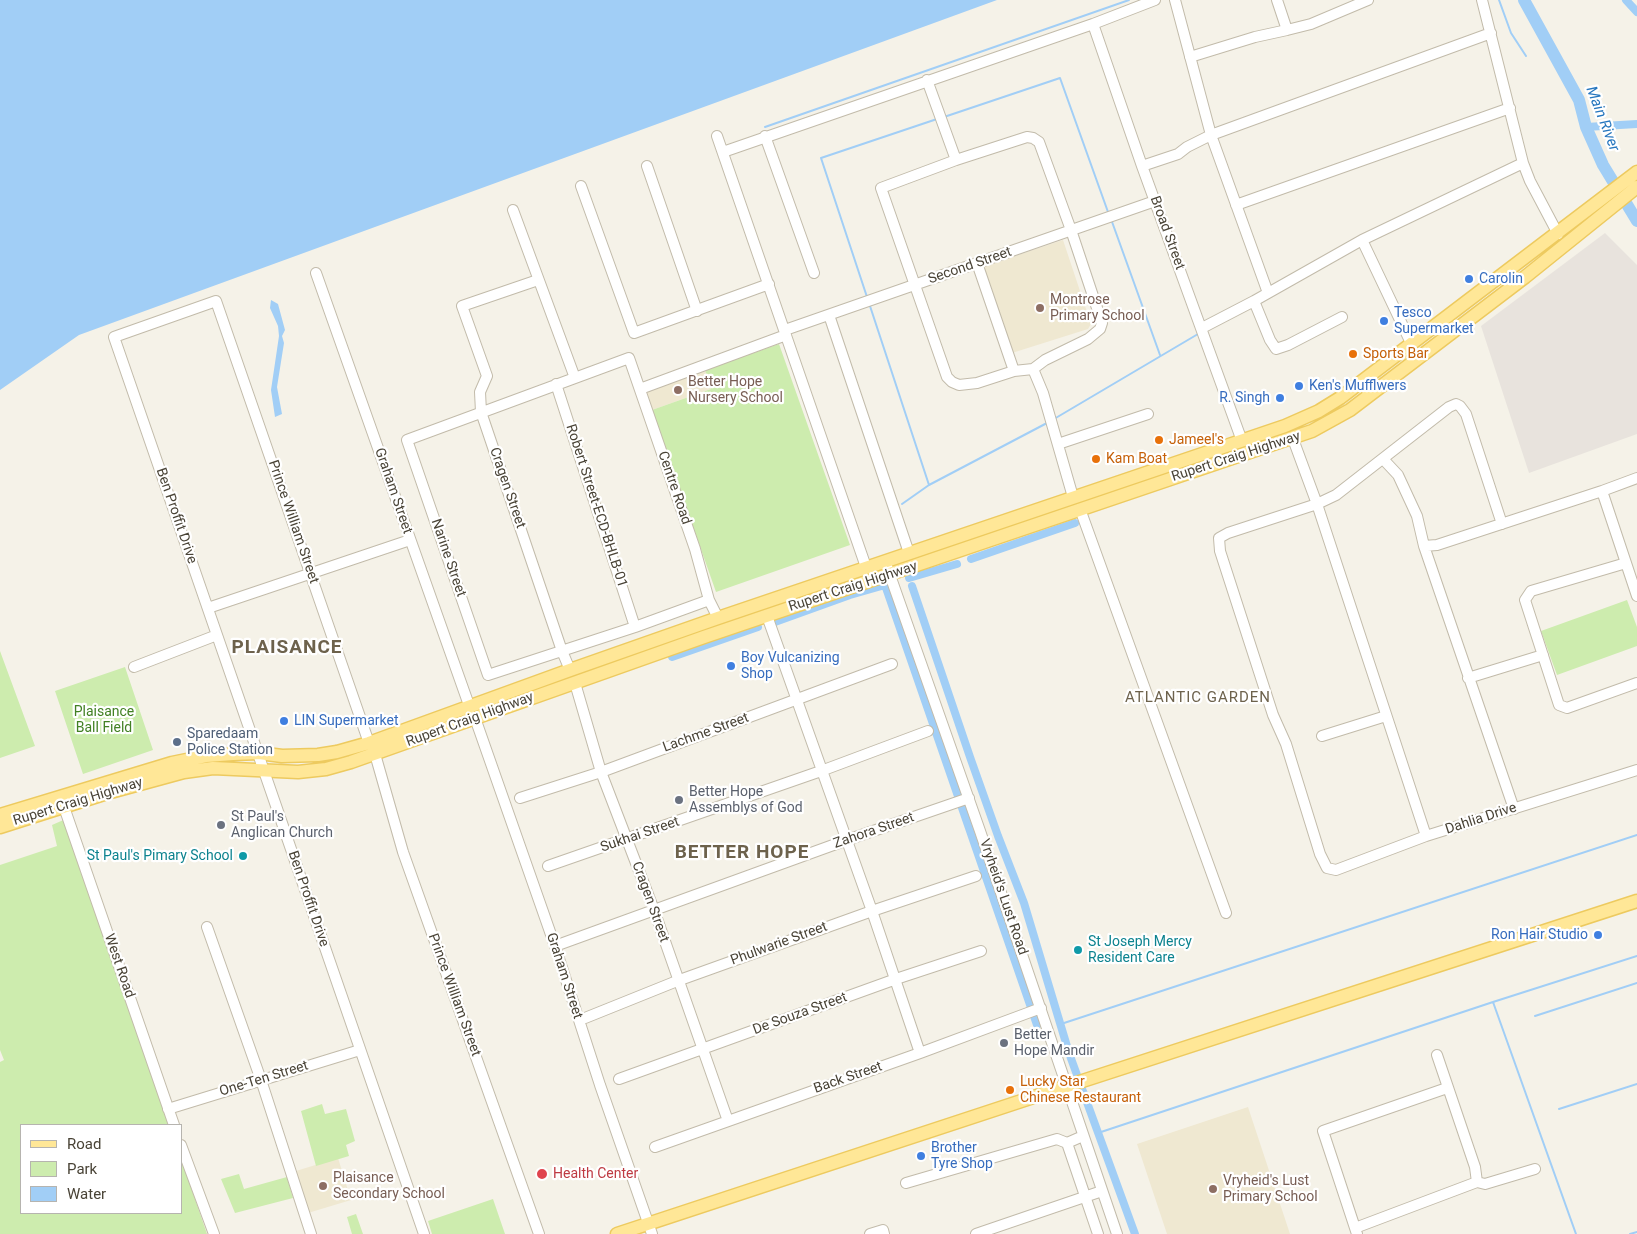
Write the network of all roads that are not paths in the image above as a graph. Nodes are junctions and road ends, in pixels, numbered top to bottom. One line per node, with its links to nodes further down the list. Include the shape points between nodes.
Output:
1 (1155, 0): 6 (street)
2 (1175, 0): 9 (street)
3 (1277, 0): 7 (street)
4 (1368, 0): 7 (street)
5 (1482, 0): 8 (street)
6 (1093, 24): 10 (street); 19 (street, Broad Street)
7 (1287, 30): 9 (street)
8 (1491, 33): 11 (street); 12 (street)
9 (1190, 57): 12 (street)
10 (927, 80): 14 (street); 16 (street)
11 (1510, 108): 17 (street); 24 (street)
12 (1211, 135): 19 (street, via 1178,154); 24 (street)
13 (717, 136): 15 (street)
14 (765, 136): 15 (street); 31 (street)
15 (723, 152): 34 (street)
16 (956, 160): 27 (street, via 1021,138 1037,139); 35 (street, via 880,188)
17 (1523, 163): 28 (street); 29 (street)
18 (646, 166): 38 (street)
19 (1142, 166): 23 (street, Broad Street)
20 (1637, 172): 22 (main road, Rupert Craig Highway)
21 (582, 186): 38 (street, via 634,333)
22 (1631, 187): 25 (main road, Rupert Craig Highway)
23 (1155, 201): 27 (street, Second Street); 41 (street, Broad Street)
24 (1236, 205): 36 (street)
25 (1601, 207): 28 (main road, Rupert Craig Highway); 52 (main road, Rupert Craig Highway, via 1525,277 1350,410)
26 (512, 210): 33 (street)
27 (1071, 230): 30 (street, Second Street); 45 (street, via 1102,323 1088,339)
28 (1558, 234): 44 (main road, Rupert Craig Highway)
29 (1362, 240): 36 (street); 44 (street)
30 (977, 263): 35 (street, Second Street); 46 (street)
31 (814, 273)
32 (316, 274): 62 (street, Graham Street)
33 (538, 280): 47 (street); 50 (street, Cragen Street, via 462,306 486,376 480,392)
34 (769, 284): 38 (street); 42 (street)
35 (914, 285): 39 (street, Second Street); 46 (street, via 947,377 952,382 959,385 977,383)
36 (1268, 293): 37 (street)
37 (1254, 301): 40 (street, via 1270,340 1279,349); 41 (street)
38 (697, 311)
39 (829, 314): 42 (street, Second Street); 64 (street)
40 (1342, 317)
41 (1202, 328): 53 (street, Broad Street)
42 (785, 332): 49 (street, Second Street); 67 (street)
43 (114, 337): 68 (street, Prince William Street, via 216,301); 72 (street, Ben Proffit Drive)
44 (1411, 343): 53 (main road, Rupert Craig Highway, via 1319,411)
45 (1033, 369): 46 (street); 54 (street)
46 (1014, 371)
47 (574, 378): 48 (street); 49 (street, Centre Road, via 629,358)
48 (556, 384): 50 (street); 75 (street, Robert Street-ECD-BHLB-01)
49 (640, 388): 71 (street, Centre Road)
50 (481, 412): 77 (street, Cragen Street); 77 (street, Narine Street, via 407,440 488,676)
51 (1148, 414): 54 (street)
52 (1293, 439): 59 (street); 60 (main road, Rupert Craig Highway)
53 (1242, 441): 58 (main road, Rupert Craig Highway)
54 (1058, 444): 58 (street)
55 (1383, 459): 59 (street, via 1336,495); 61 (street, via 1449,407 1460,406 1466,414); 63 (street, via 1398,474 1405,487 1417,516)
56 (1637, 478): 57 (street)
57 (1602, 491): 61 (street); 66 (street)
58 (1073, 497): 64 (main road, Rupert Craig Highway)
59 (1317, 504): 87 (street); 102 (street, Dahlia Drive, via 1219,538 1220,551 1273,715 1286,744 1327,868 1336,870)
60 (1080, 509): 69 (main road, Rupert Craig Highway); 110 (street)
61 (1502, 524): 63 (street, via 1437,545)
62 (410, 540): 68 (street); 86 (street, Graham Street)
63 (1424, 546): 82 (street)
64 (909, 553): 65 (main road, Rupert Craig Highway)
65 (885, 561): 67 (main road, Rupert Craig Highway); 69 (street, Vryheid's Lust Road)
66 (1626, 563): 70 (street); 78 (street, via 1531,592 1524,600)
67 (866, 568): 74 (main road, Rupert Craig Highway)
68 (311, 574): 72 (street); 90 (street, Prince William Street)
69 (890, 575): 73 (main road, Rupert Craig Highway); 97 (street, Vryheid's Lust Road)
70 (1637, 596)
71 (709, 600): 74 (street, Centre Road); 75 (street)
72 (208, 608): 76 (street, Ben Proffit Drive)
73 (767, 616): 83 (main road, Rupert Craig Highway); 85 (street)
74 (718, 618): 81 (main road, Rupert Craig Highway)
75 (635, 627): 77 (street)
76 (217, 635): 80 (street); 91 (street, Ben Proffit Drive)
77 (562, 651): 81 (street, Cragen Street)
78 (1543, 655): 82 (street); 84 (street, via 1562,707)
79 (892, 664): 85 (street, Lachme Street)
80 (134, 667)
81 (570, 670): 86 (main road, Rupert Craig Highway)
82 (1468, 678): 99 (street)
83 (575, 683): 86 (main road, Rupert Craig Highway); 95 (street, Cragen Street)
84 (1637, 684)
85 (796, 699): 94 (street); 95 (street, Lachme Street)
86 (472, 713): 90 (main road, Rupert Craig Highway); 112 (street, Graham Street)
87 (1386, 716): 89 (street); 102 (street)
88 (928, 731): 94 (street, Sukhai Street)
89 (1322, 736)
90 (372, 749): 91 (main road, Rupert Craig Highway, via 318,755); 92 (main road, Rupert Craig Highway, via 326,768 298,772); 144 (street, Prince William Street, via 403,852)
91 (259, 753): 92 (street, Ben Proffit Drive); 100 (main road, Rupert Craig Highway, via 206,756 172,763)
92 (264, 770): 98 (main road, Rupert Craig Highway, via 213,768 184,772); 119 (street, Ben Proffit Drive)
93 (1637, 770): 99 (street, Dahlia Drive)
94 (821, 771): 103 (street, Sukhai Street); 104 (street)
95 (601, 772): 96 (street, Lachme Street); 103 (street, Cragen Street)
96 (520, 798)
97 (967, 799): 104 (street, Zahora Street); 116 (street, Vryheid's Lust Road)
98 (64, 807): 101 (main road, Rupert Craig Highway); 126 (street, West Road)
99 (1514, 809): 102 (street, Dahlia Drive)
100 (0, 815)
101 (0, 827)
102 (1426, 836)
103 (628, 839): 105 (street, Sukhai Street); 108 (street, Cragen Street)
104 (846, 840): 108 (street, Zahora Street); 109 (street)
105 (548, 866)
106 (976, 876): 109 (street, Phulwarie Street)
107 (1637, 902): 124 (main road)
108 (654, 910): 112 (street, Zahora Street); 115 (street, Cragen Street)
109 (872, 911): 114 (street); 115 (street, Phulwarie Street)
110 (1226, 913)
111 (207, 927): 123 (street)
112 (555, 946): 138 (street, Graham Street)
113 (981, 951): 114 (street, De Souza Street)
114 (896, 979): 118 (street, De Souza Street); 120 (street)
115 (678, 981): 117 (street, Phulwarie Street); 118 (street, Cragen Street)
116 (1039, 1009): 120 (street, Back Street); 124 (street, Vryheid's Lust Road)
117 (584, 1018)
118 (702, 1049): 122 (street, De Souza Street); 127 (street, Cragen Street)
119 (360, 1050): 123 (street, One-Ten Street); 143 (street, Ben Proffit Drive)
120 (920, 1053): 127 (street, Back Street)
121 (1437, 1055): 125 (street)
122 (619, 1079)
123 (261, 1080): 126 (street, One-Ten Street); 142 (street)
124 (1075, 1083): 129 (street, Vryheid's Lust Road); 138 (main road)
125 (1447, 1088): 134 (street, via 1475,1167); 139 (street, via 1323,1131)
126 (168, 1109): 128 (street, West Road)
127 (728, 1121): 131 (street, Back Street)
128 (174, 1124)
129 (1083, 1136): 130 (street); 136 (street, Vryheid's Lust Road)
130 (1067, 1143): 135 (street, via 1057,1138); 137 (street)
131 (655, 1147)
132 (182, 1148): 141 (street)
133 (1535, 1169): 134 (street, via 1485,1184)
134 (1477, 1182): 139 (street)
135 (906, 1183)
136 (1102, 1191): 137 (street); 149 (street, Vryheid's Lust Road)
137 (1086, 1196): 147 (street); 148 (street)
138 (650, 1229): 145 (main road)
139 (1356, 1231)
140 (883, 1232): 146 (street)
141 (214, 1234)
142 (311, 1234)
143 (424, 1234)
144 (539, 1234)
145 (617, 1234)
146 (870, 1234)
147 (976, 1234)
148 (1098, 1234)
149 (1117, 1234)

